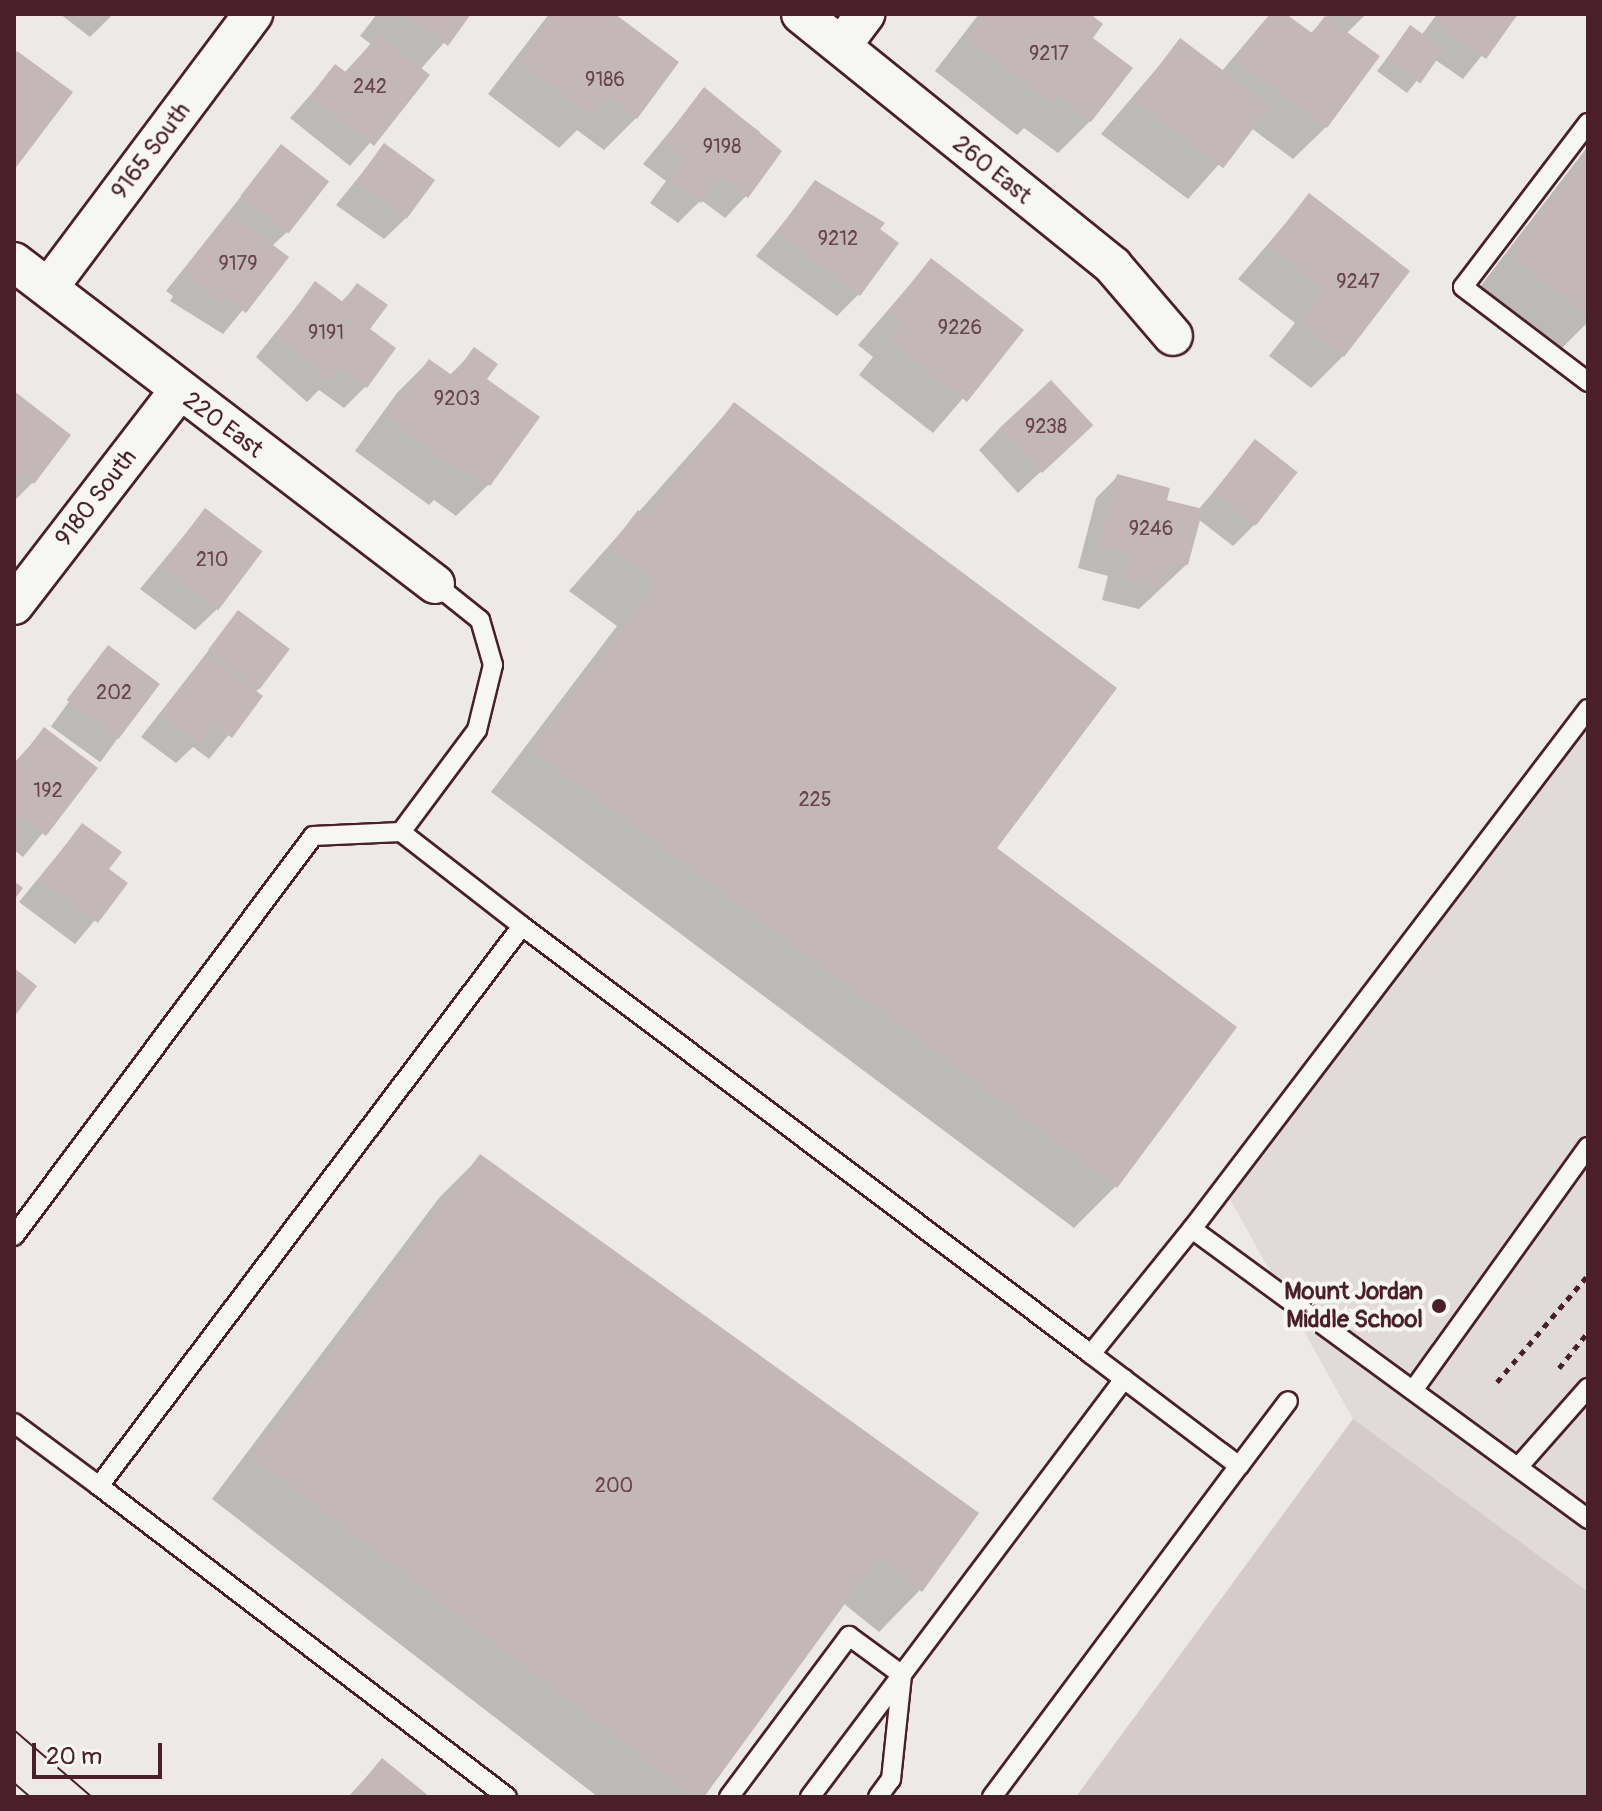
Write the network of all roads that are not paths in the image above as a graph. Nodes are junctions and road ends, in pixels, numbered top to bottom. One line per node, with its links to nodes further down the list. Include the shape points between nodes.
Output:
1 (253, 14): 7 (street, 9165 South)
2 (801, 14): 4 (street, 260 East)
3 (865, 14): 4 (street)
4 (842, 45): 8 (street, 260 East, via 1113,266)
5 (1588, 123): 9 (lane, via 1463,287)
6 (14, 262): 7 (street, 220 East)
7 (49, 287): 10 (street, 220 East)
8 (1173, 336)
9 (1588, 382)
10 (178, 392): 11 (street, 220 East); 12 (street, 9180 South)
11 (435, 584): 14 (lane, via 480,620 493,665 477,730)
12 (14, 605)
13 (1588, 709): 17 (lane)
14 (401, 832): 15 (lane); 18 (lane, via 313,836)
15 (522, 926): 19 (lane); 27 (lane)
16 (1588, 1147): 22 (lane)
17 (1192, 1229): 19 (lane); 22 (lane)
18 (14, 1236)
19 (1091, 1354): 20 (lane)
20 (1124, 1379): 26 (lane); 29 (lane)
21 (1588, 1388): 25 (lane)
22 (1414, 1389): 25 (lane)
23 (1288, 1401): 26 (lane)
24 (14, 1423): 27 (lane)
25 (1520, 1465): 28 (lane)
26 (1239, 1466): 34 (lane)
27 (99, 1486): 30 (lane)
28 (1588, 1519)
29 (902, 1675): 31 (lane, via 849,1636); 32 (lane); 33 (lane, via 891,1779)
30 (507, 1797)
31 (729, 1797)
32 (810, 1797)
33 (878, 1797)
34 (992, 1797)

